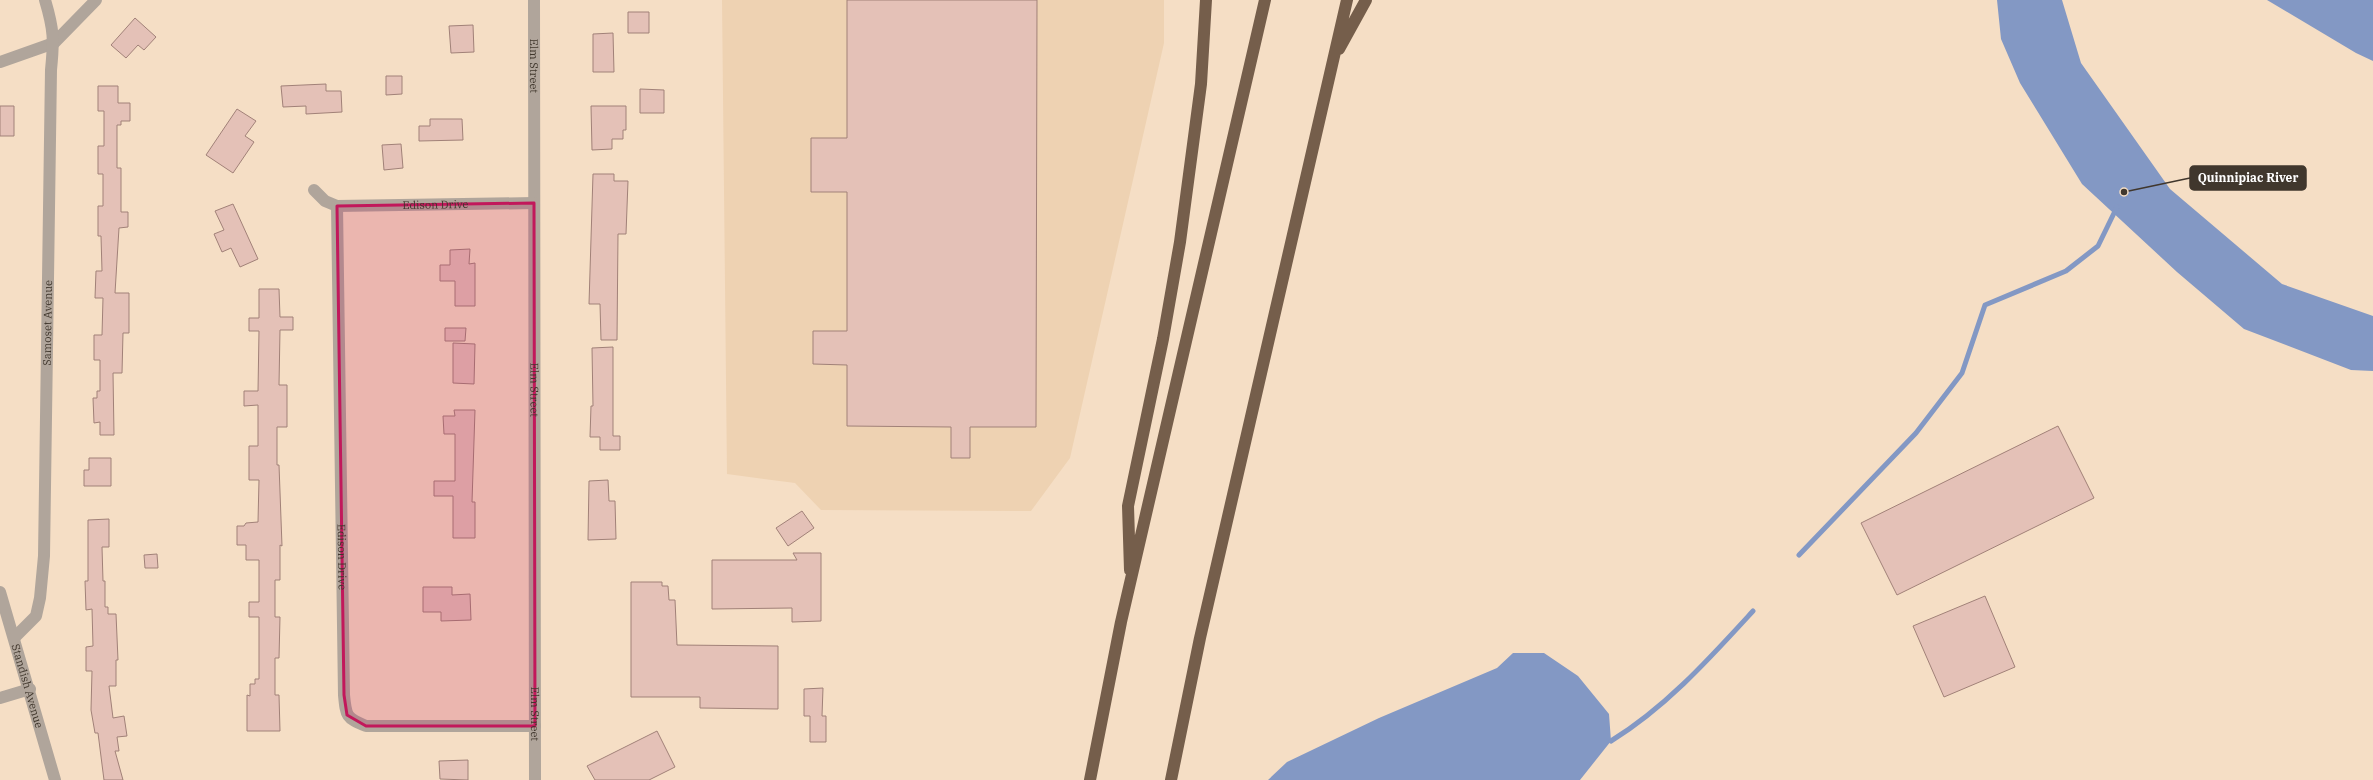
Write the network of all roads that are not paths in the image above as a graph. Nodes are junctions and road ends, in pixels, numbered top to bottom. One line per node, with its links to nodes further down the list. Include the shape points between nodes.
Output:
1 (45, 0): 8 (street, Samoset Avenue, via 53,24)
2 (96, 0): 8 (street)
3 (534, 0): 12 (street, Elm Street)
4 (1206, 0): 14 (highway, via 1201,84 1180,242 1163,339 1128,506)
5 (1264, 0): 14 (highway)
6 (1347, 0): 9 (highway)
7 (1366, 0): 9 (highway)
8 (54, 43): 10 (street); 16 (street, Samoset Avenue, via 51,70 44,556 36,616)
9 (1334, 57): 23 (highway, via 1200,638)
10 (0, 62)
11 (314, 190): 13 (street, via 325,201)
12 (534, 203): 13 (street, Edison Drive); 19 (street, Elm Street)
13 (337, 206): 19 (street, Edison Drive, via 344,695 347,715 366,726)
14 (1131, 582): 22 (highway)
15 (0, 592): 16 (street, Standish Avenue)
16 (14, 638): 17 (street, Standish Avenue)
17 (30, 690): 18 (street); 20 (street, Standish Avenue)
18 (0, 698)
19 (536, 726): 21 (street, Elm Street)
20 (55, 780)
21 (535, 780)
22 (1090, 780)
23 (1172, 780)

